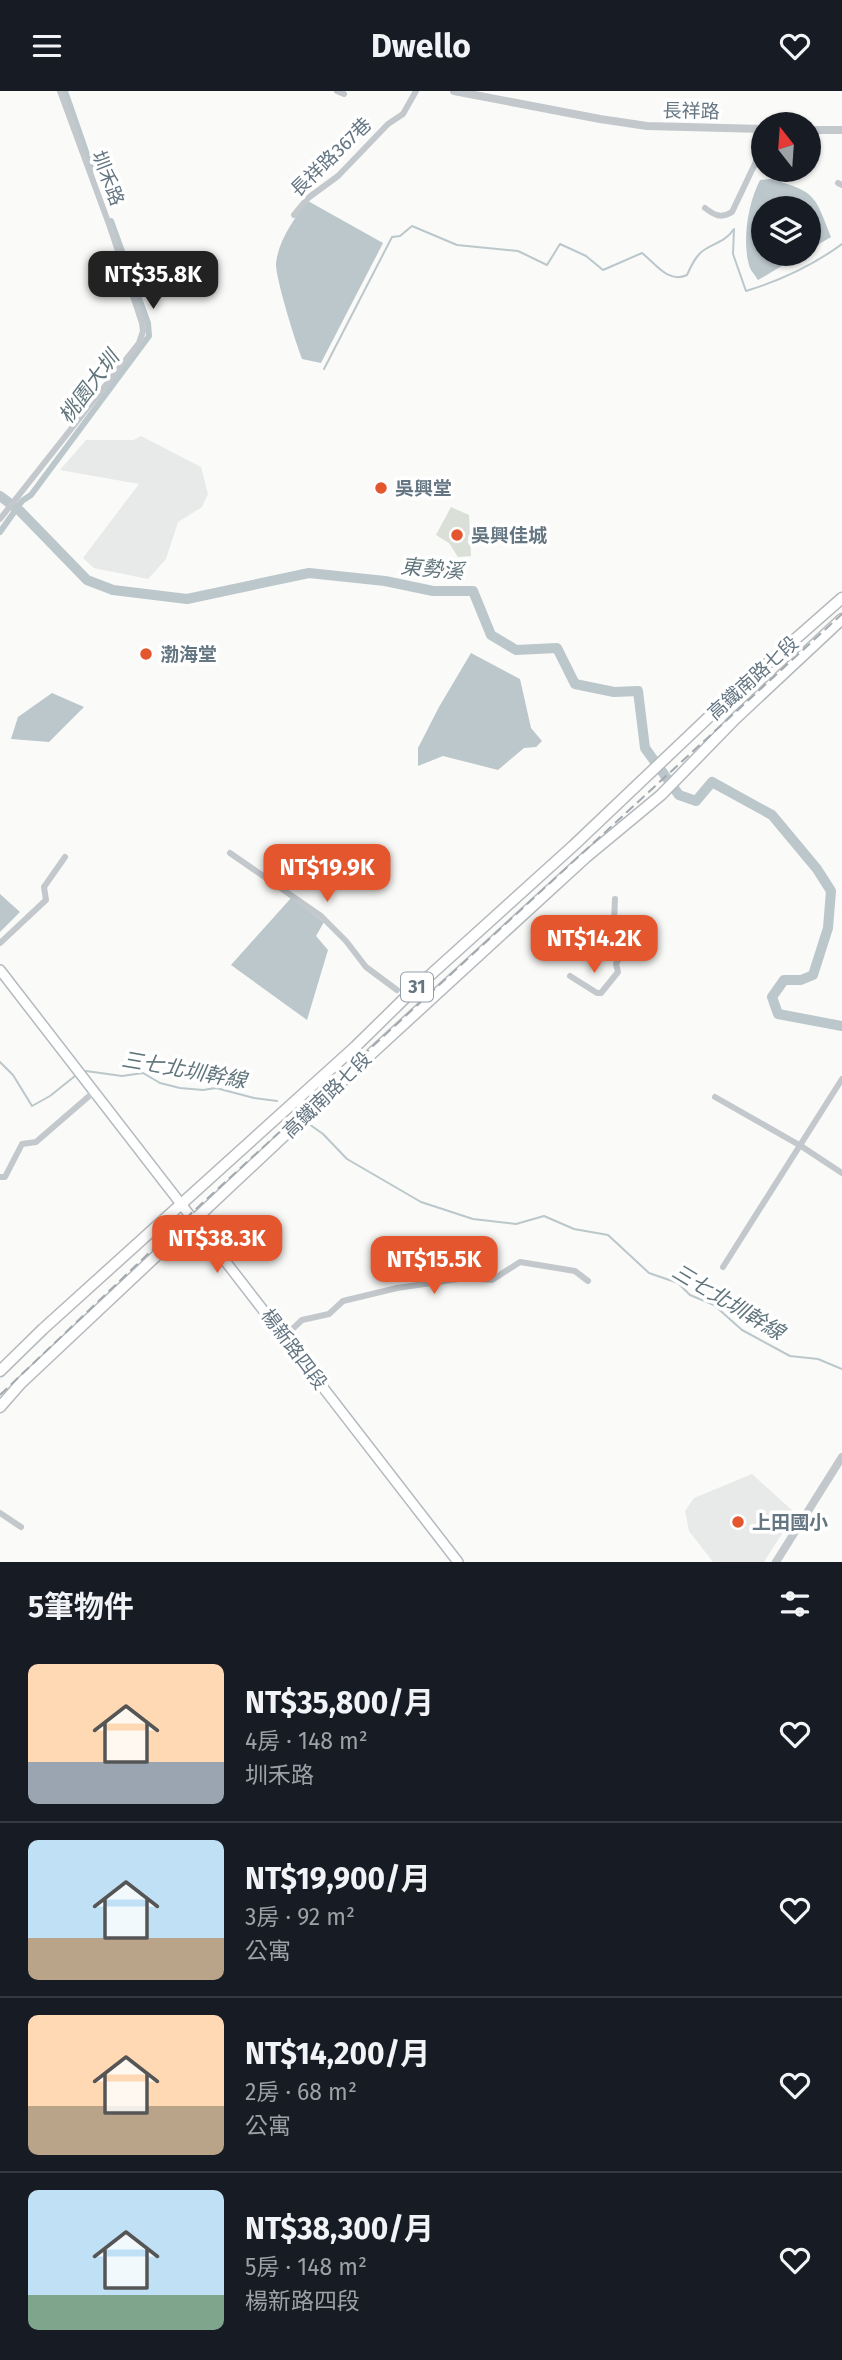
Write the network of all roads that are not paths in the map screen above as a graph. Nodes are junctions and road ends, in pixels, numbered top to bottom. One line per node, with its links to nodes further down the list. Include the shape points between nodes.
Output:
1 (60, 91): 10 (street, 圳禾路, via 143,331 139,343)
2 (416, 91): 9 (street, 長祥路367巷, via 403,114)
3 (454, 91): 4 (street, 長祥路, via 648,126)
4 (751, 129)
5 (821, 129): 6 (street)
6 (842, 130)
7 (751, 172): 8 (street, via 732,212 720,216)
8 (705, 208)
9 (294, 215)
10 (0, 519)
11 (842, 598): 26 (main road, 高鐵南路七段 / 31, via 618,795 355,1047)
12 (842, 619): 27 (main road, 高鐵南路七段 / 31, via 677,780 369,1056)
13 (230, 853): 19 (street, via 321,916 366,967)
14 (65, 857): 16 (street, via 44,887 46,900)
15 (615, 899): 18 (street, via 614,922 624,933 618,972 601,993)
16 (0, 943)
17 (0, 970): 21 (main road, 楊新路四段)
18 (570, 976)
19 (397, 991)
20 (842, 1079): 23 (street)
21 (95, 1091): 25 (street, via 36,1142 22,1144 5,1177); 26 (main road, 楊新路四段)
22 (715, 1097): 23 (street)
23 (801, 1146): 24 (street); 28 (street)
24 (842, 1173)
25 (0, 1177)
26 (181, 1203): 27 (main road, 楊新路四段); 31 (main road, 高鐵南路七段 / 31)
27 (196, 1221): 30 (main road, 楊新路四段); 32 (main road, 高鐵南路七段 / 31)
28 (723, 1267)
29 (588, 1281): 30 (street, via 575,1271 520,1262 492,1280 452,1280 343,1301 329,1314 302,1320)
30 (284, 1337): 36 (main road, 楊新路四段)
31 (0, 1371)
32 (0, 1407)
33 (842, 1457): 37 (street)
34 (0, 1513): 35 (street)
35 (21, 1527)
36 (458, 1562)
37 (776, 1562)

